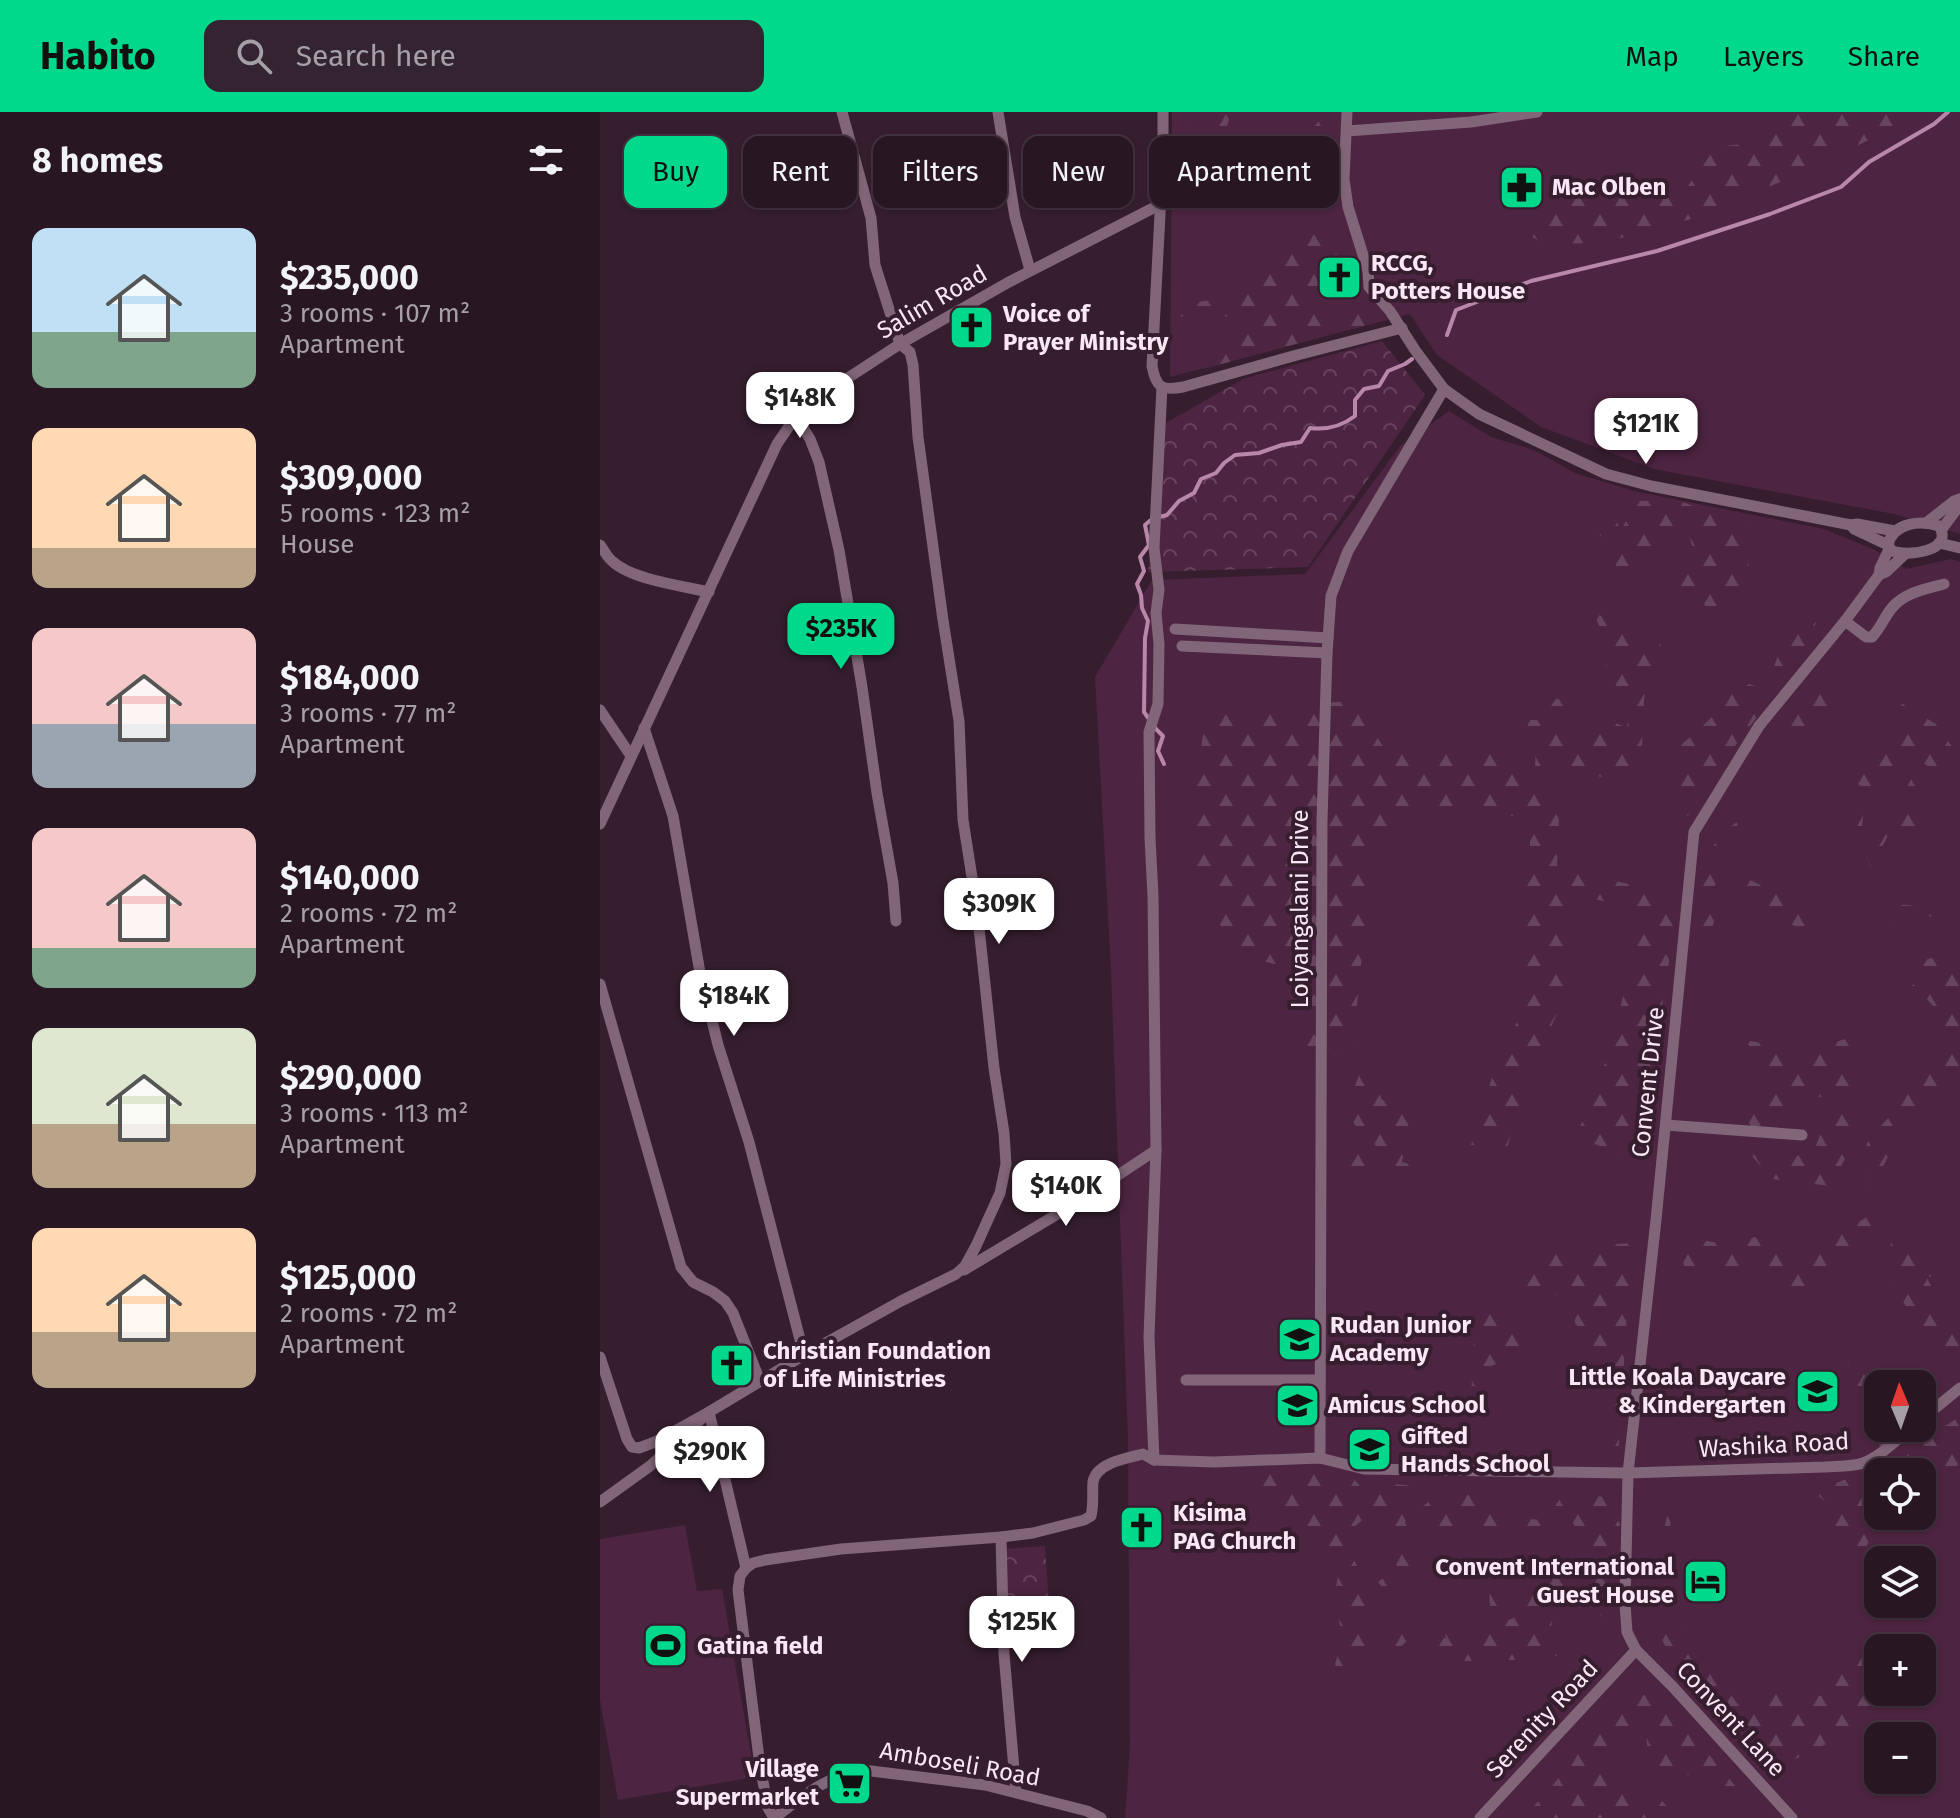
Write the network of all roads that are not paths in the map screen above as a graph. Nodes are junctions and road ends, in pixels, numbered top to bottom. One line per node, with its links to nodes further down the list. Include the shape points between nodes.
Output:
1 (842, 112): 12 (street, via 871,218 875,265)
2 (998, 112): 10 (street, via 1015,217)
3 (1163, 112): 7 (street)
4 (1347, 112): 6 (street)
5 (1537, 112): 6 (street)
6 (1347, 131): 11 (street, via 1344,179 1369,287)
7 (1162, 136)
8 (1153, 208): 10 (street, Salim Road)
9 (1161, 208): 13 (street, via 1152,366 1155,382)
10 (1030, 270): 12 (street, Salim Road)
11 (1402, 328): 13 (street, via 1203,383); 14 (street)
12 (900, 344): 15 (street, Salim Road); 43 (street, via 910,352 913,365 918,437 959,721 963,820 1006,1164 1000,1193 976,1246)
13 (1162, 387): 42 (street, via 1154,548 1158,704 1149,732)
14 (1444, 389): 18 (street, via 1479,414 1606,474); 31 (street, Loiyangalani Drive, via 1348,551 1331,596)
15 (796, 416): 28 (street, Salim Road, via 777,444); 38 (street, via 819,462 839,550)
16 (1960, 499): 17 (street); 20 (street)
17 (1926, 523): 19 (street); 20 (street, via 1939,526)
18 (1851, 525): 19 (street); 23 (street)
19 (1895, 531): 23 (street, Convent Drive)
20 (1942, 535): 21 (street); 24 (street); 25 (street, Convent Drive, via 1930,549)
21 (1960, 541)
22 (600, 545): 28 (street, via 612,561 636,574)
23 (1889, 547): 25 (street); 26 (street, Convent Drive)
24 (1960, 548)
25 (1904, 555): 26 (street, Convent Drive)
26 (1879, 575): 29 (street, Convent Drive)
27 (1944, 584): 29 (street, via 1900,601 1872,637)
28 (709, 592): 35 (street, Salim Road)
29 (1845, 621): 40 (street, Convent Drive, via 1759,726 1694,832)
30 (1175, 629): 31 (street)
31 (1328, 638): 33 (street, Loiyangalani Drive)
32 (1182, 646): 33 (street)
33 (1327, 653): 47 (street, Loiyangalani Drive)
34 (600, 710): 36 (street)
35 (644, 728): 36 (street, Salim Road); 44 (street, via 673,816 718,1045)
36 (631, 756): 37 (street, Salim Road)
37 (600, 824)
38 (896, 921)
39 (600, 984): 48 (street, via 681,1267 693,1282 725,1301)
40 (1666, 1125): 41 (street); 55 (street, Convent Drive)
41 (1802, 1135)
42 (1156, 1150): 43 (street); 54 (street, via 1149,1337)
43 (956, 1274): 44 (street)
44 (804, 1355): 48 (street)
45 (600, 1357): 51 (street, via 632,1447 655,1442)
46 (1186, 1380): 47 (street)
47 (1319, 1380): 53 (street, Loiyangalani Drive)
48 (760, 1381): 51 (street)
49 (1960, 1388): 50 (street)
50 (1936, 1408)
51 (709, 1412): 56 (street, via 650,1466); 58 (street)
52 (1894, 1442): 55 (street, Washika Road, via 1879,1455 1851,1465)
53 (1320, 1458): 54 (street); 55 (street, via 1364,1469)
54 (1154, 1460): 57 (street, via 1143,1454 1096,1472 1093,1508 1084,1520)
55 (1628, 1473): 59 (street, Convent Drive, via 1626,1625)
56 (600, 1502)
57 (1001, 1537): 58 (street, via 827,1551); 60 (street)
58 (746, 1568): 61 (street, via 738,1590 760,1766)
59 (1636, 1650): 63 (street, Serenity Road); 64 (street, Convent Lane)
60 (1016, 1792): 61 (street, Amboseli Road, via 863,1770 816,1786); 62 (street, Amboseli Road)
61 (774, 1818)
62 (1101, 1818)
63 (1480, 1818)
64 (1792, 1818)

